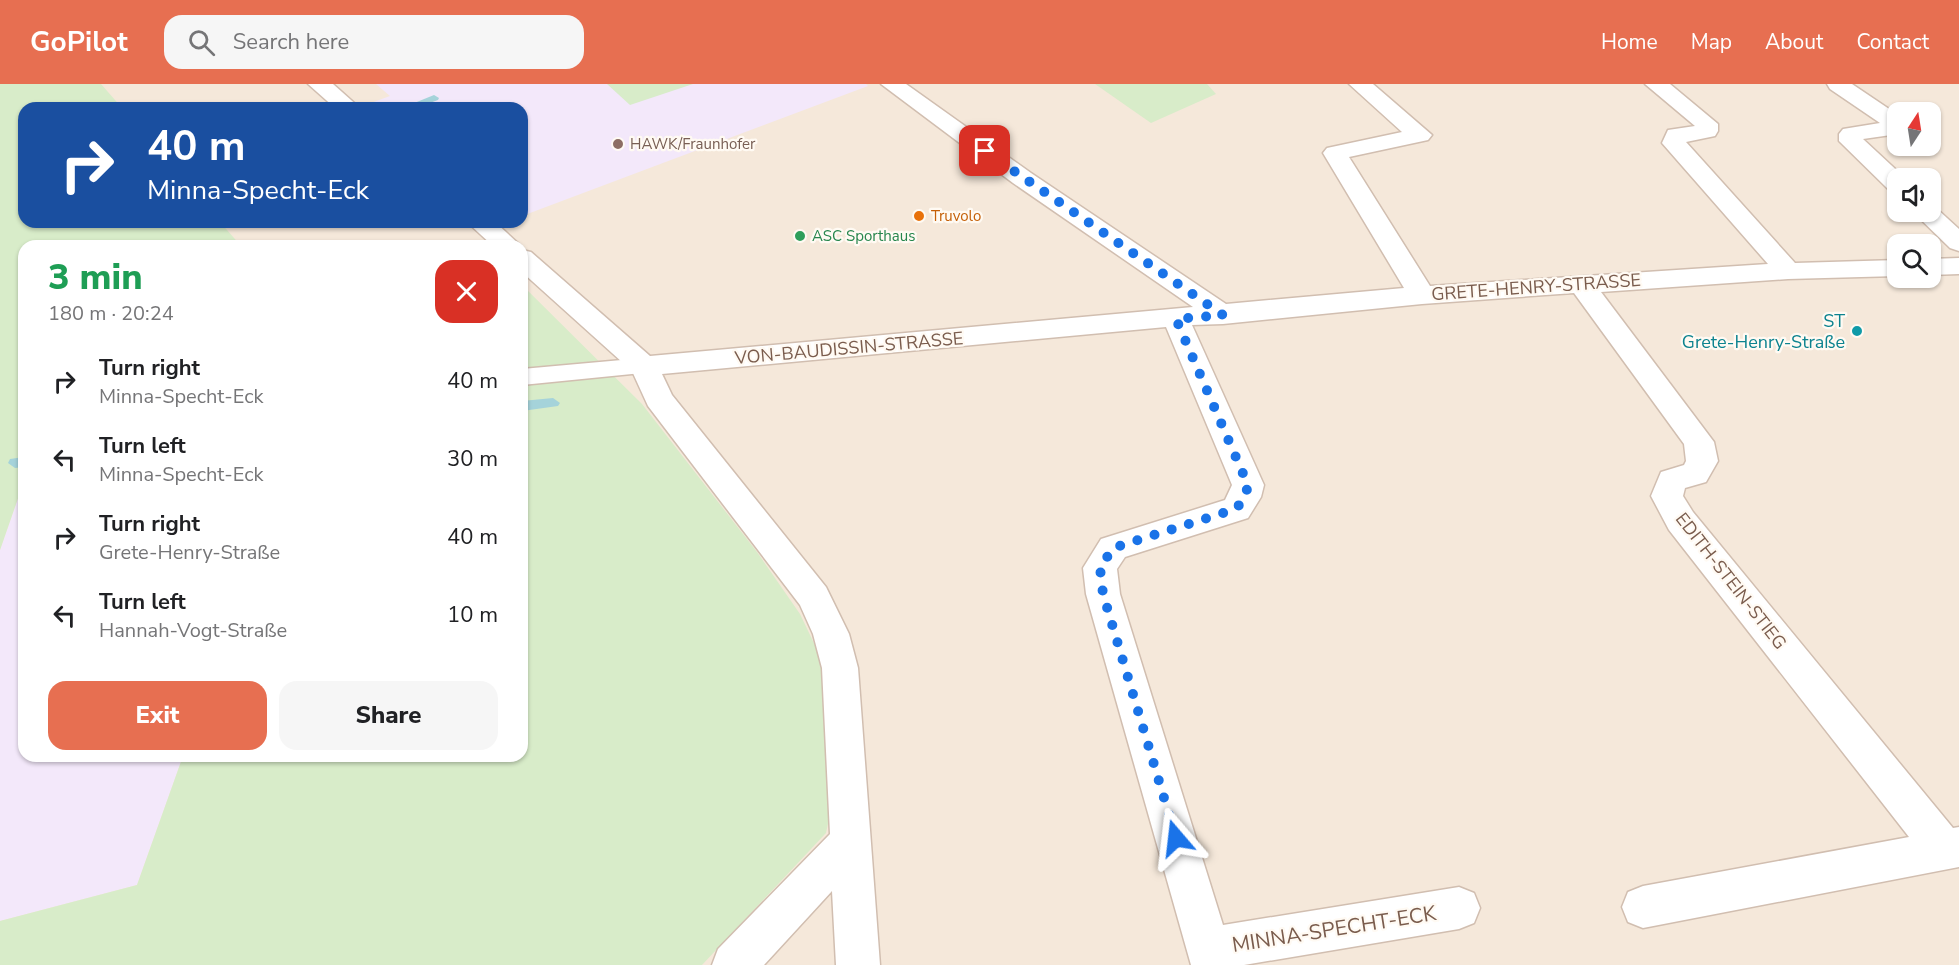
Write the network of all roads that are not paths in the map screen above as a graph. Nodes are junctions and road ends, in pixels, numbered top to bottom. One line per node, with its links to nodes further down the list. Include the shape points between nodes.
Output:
1 (320, 84): 6 (street)
2 (892, 84): 19 (street)
3 (1360, 84): 18 (street, via 1420,135 1335,153)
4 (1656, 84): 16 (street, via 1707,124 1707,131 1676,135 1674,143)
5 (1838, 84): 7 (street, via 1893,122 1893,128 1851,134 1851,141)
6 (342, 102)
7 (1887, 175)
8 (1937, 222): 11 (street)
9 (487, 228): 10 (street)
10 (501, 240)
11 (1959, 243)
12 (528, 263): 21 (street)
13 (1959, 266): 14 (street)
14 (1941, 267)
15 (1887, 268): 16 (street, GRETE-HENRY-STRASSE)
16 (1788, 271): 17 (street, GRETE-HENRY-STRASSE)
17 (1581, 284): 18 (street, GRETE-HENRY-STRASSE); 24 (street, EDITH-STEIN-STIEG, via 1699,442 1702,461 1695,474 1671,480 1667,496 1682,521)
18 (1422, 295): 19 (street, GRETE-HENRY-STRASSE)
19 (1223, 315): 20 (street, GRETE-HENRY-STRASSE)
20 (1176, 319): 21 (street, VON-BAUDISSIN-STRASSE); 27 (street, MINNA-SPECHT-ECK, via 1248,485 1245,497 1236,509 1113,548 1100,568 1103,594)
21 (644, 366): 22 (lane, VON-BAUDISSIN-STRASSE); 23 (street, via 659,399 814,597 831,634 840,668)
22 (528, 376)
23 (850, 842): 28 (street); 29 (street)
24 (1951, 848): 25 (street, EDITH-STEIN-STIEG)
25 (1643, 907)
26 (1459, 908): 27 (street, MINNA-SPECHT-ECK)
27 (1211, 957)
28 (734, 965)
29 (858, 965)

